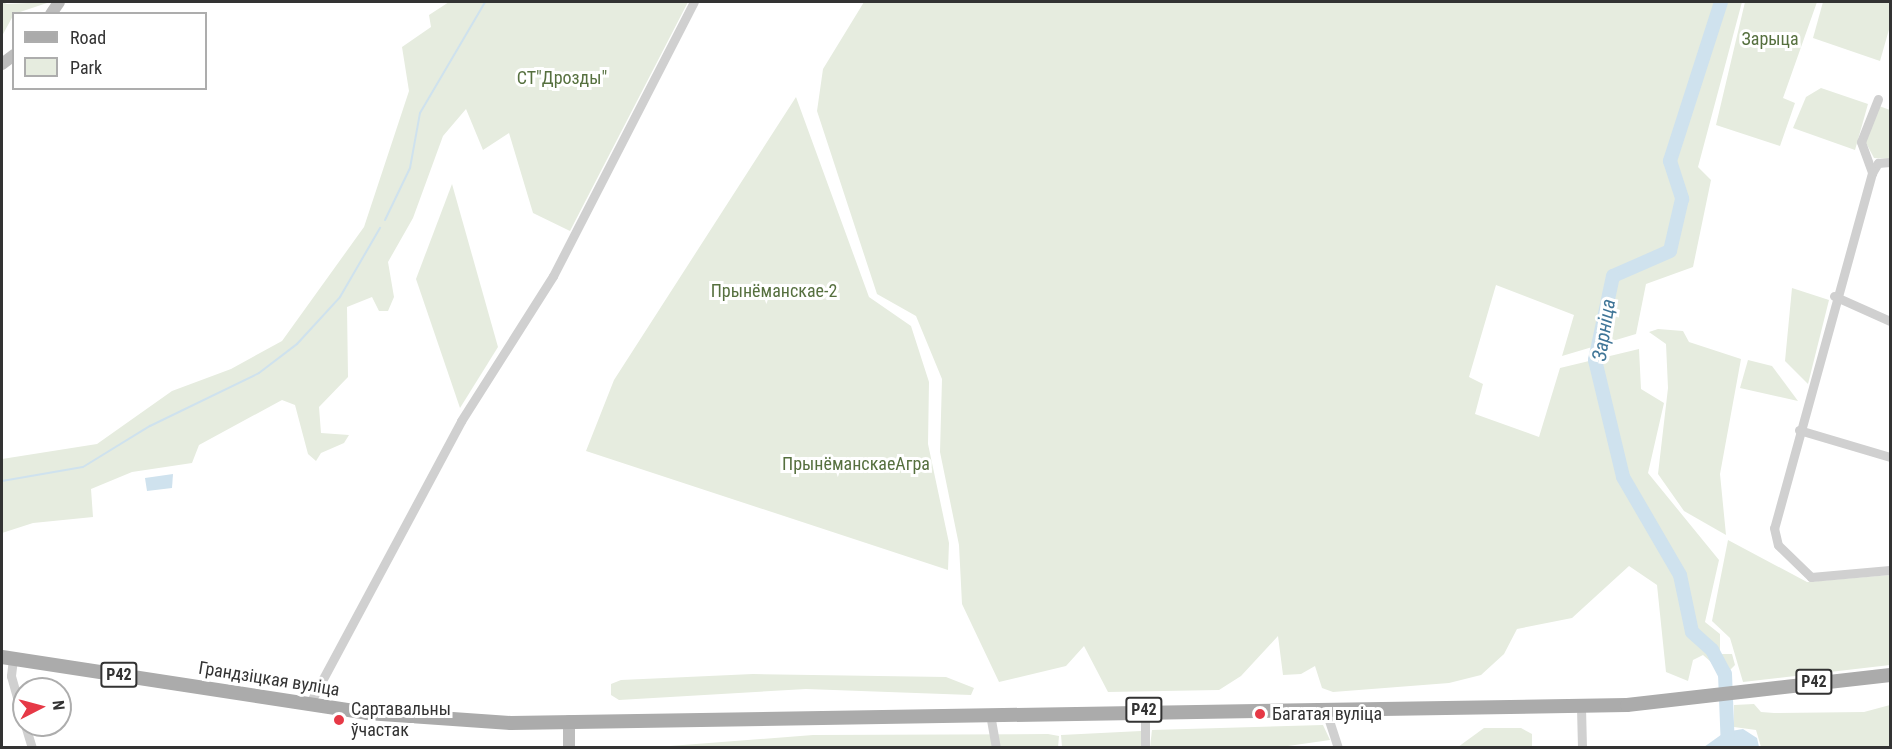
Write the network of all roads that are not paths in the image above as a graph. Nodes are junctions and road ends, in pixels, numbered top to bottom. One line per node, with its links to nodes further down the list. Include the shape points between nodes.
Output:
1 (694, 2): 13 (street, via 553,276 461,422)
2 (1878, 99): 4 (street, via 1861,142)
3 (1890, 162): 4 (street, via 1878,163)
4 (1872, 173): 5 (street)
5 (1834, 296): 6 (street); 7 (street)
6 (1890, 321)
7 (1799, 430): 8 (street); 9 (street, via 1774,528 1778,544 1811,577)
8 (1890, 457)
9 (1890, 570)
10 (7, 658): 12 (street); 13 (main road, Грандзіцкая вуліца / Р42)
11 (1890, 675): 17 (main road, Р42)
12 (12, 677)
13 (310, 704): 18 (main road, Грандзіцкая вуліца / Р42, via 473,722)
14 (1325, 708): 15 (main road, Р42); 17 (main road, Р42); 22 (street)
15 (1145, 710): 16 (main road, Р42); 21 (street)
16 (990, 714): 18 (main road, Р42); 20 (street)
17 (1581, 716): 23 (street)
18 (569, 721): 19 (street)
19 (569, 747)
20 (996, 747)
21 (1145, 747)
22 (1338, 747)
23 (1581, 747)

